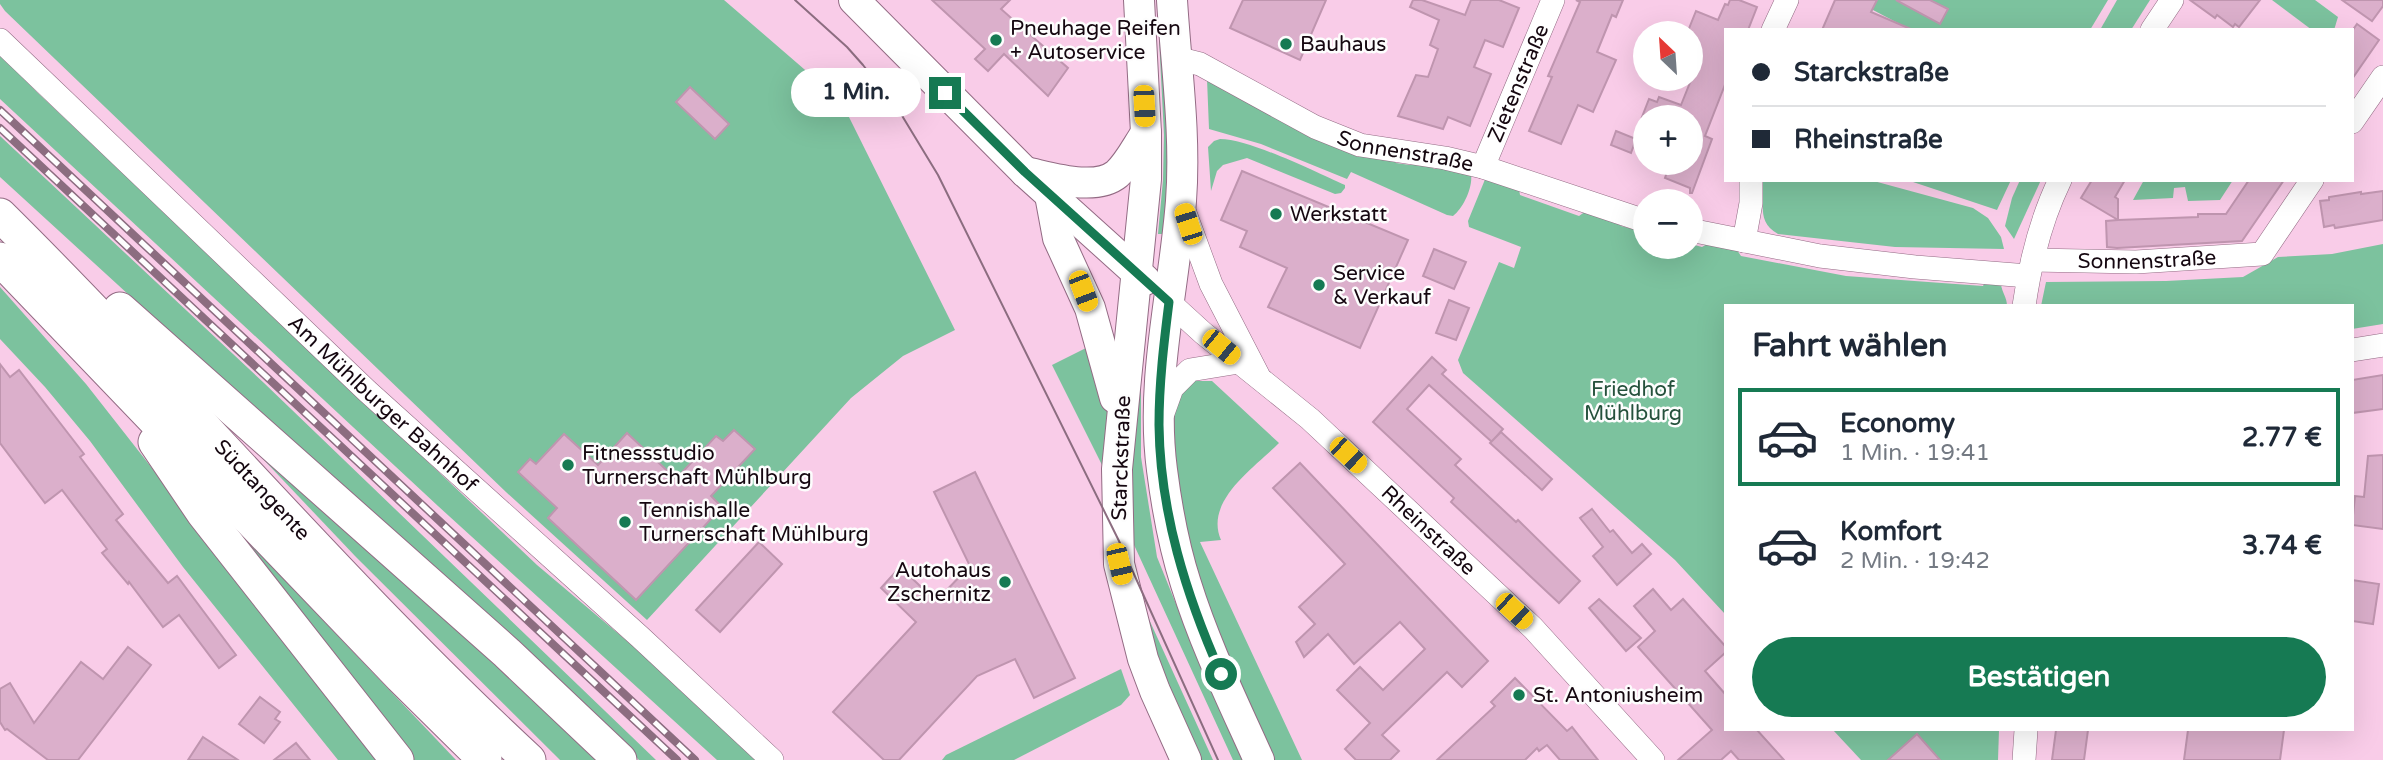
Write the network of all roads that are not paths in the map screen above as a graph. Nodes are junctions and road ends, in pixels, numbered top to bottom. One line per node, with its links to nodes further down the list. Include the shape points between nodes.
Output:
1 (854, 0): 15 (main road, Rheinstraße)
2 (1139, 0): 13 (main road, Starckstraße)
3 (1172, 0): 10 (main road, Starckstraße)
4 (1553, 0): 14 (street, Zietenstraße)
5 (1787, 0): 7 (street)
6 (2172, 0): 8 (street)
7 (1774, 28)
8 (2153, 28)
9 (0, 40): 43 (street, Am Mühlburger Bahnhof, via 367,391)
10 (1176, 58): 14 (street, Sonnenstraße, via 1200,64 1314,127 1360,145); 20 (main road, Starckstraße)
11 (2383, 77): 12 (street)
12 (2354, 119)
13 (1146, 133): 15 (main road, via 1123,167 1101,182); 28 (main road, Starckstraße)
14 (1483, 167): 22 (street, Sonnenstraße)
15 (1025, 172): 19 (main road, Rheinstraße)
16 (1751, 182): 24 (street)
17 (2059, 182): 26 (street)
18 (2311, 182): 26 (street, Sonnenstraße, via 2262,254)
19 (1050, 195): 28 (main road, Rheinstraße); 36 (main road, via 1058,238 1090,308)
20 (1181, 201): 29 (main road, Starckstraße); 35 (street, via 1211,285)
21 (0, 215): 27 (highway, Südtangente)
22 (1633, 217)
23 (1703, 233): 24 (street, Sonnenstraße)
24 (1744, 241): 26 (street, Sonnenstraße, via 1915,267)
25 (0, 259): 33 (highway, Südtangente)
26 (2031, 268): 30 (street)
27 (55, 269): 41 (highway, Südtangente, via 308,538); 42 (highway, via 113,304 507,653)
28 (1136, 272): 29 (main road, Rheinstraße); 36 (main road, Starckstraße)
29 (1169, 302): 34 (street, Rheinstraße); 37 (main road, Starckstraße)
30 (2024, 304)
31 (2383, 345): 32 (street)
32 (2354, 350)
33 (96, 357): 39 (highway, via 203,513); 40 (highway, Südtangente)
34 (1239, 362): 35 (street, Rheinstraße); 37 (street, via 1190,370 1172,388)
35 (1259, 377): 46 (street, Rheinstraße, via 1310,419 1532,628)
36 (1121, 418): 44 (main road, Starckstraße, via 1116,469 1119,564 1143,659)
37 (1159, 424): 45 (main road, Starckstraße, via 1168,514 1185,582)
38 (2026, 731): 47 (street)
39 (397, 760)
40 (485, 760)
41 (529, 760)
42 (620, 760)
43 (772, 760)
44 (1186, 760)
45 (1259, 760)
46 (1653, 760)
47 (2024, 760)

